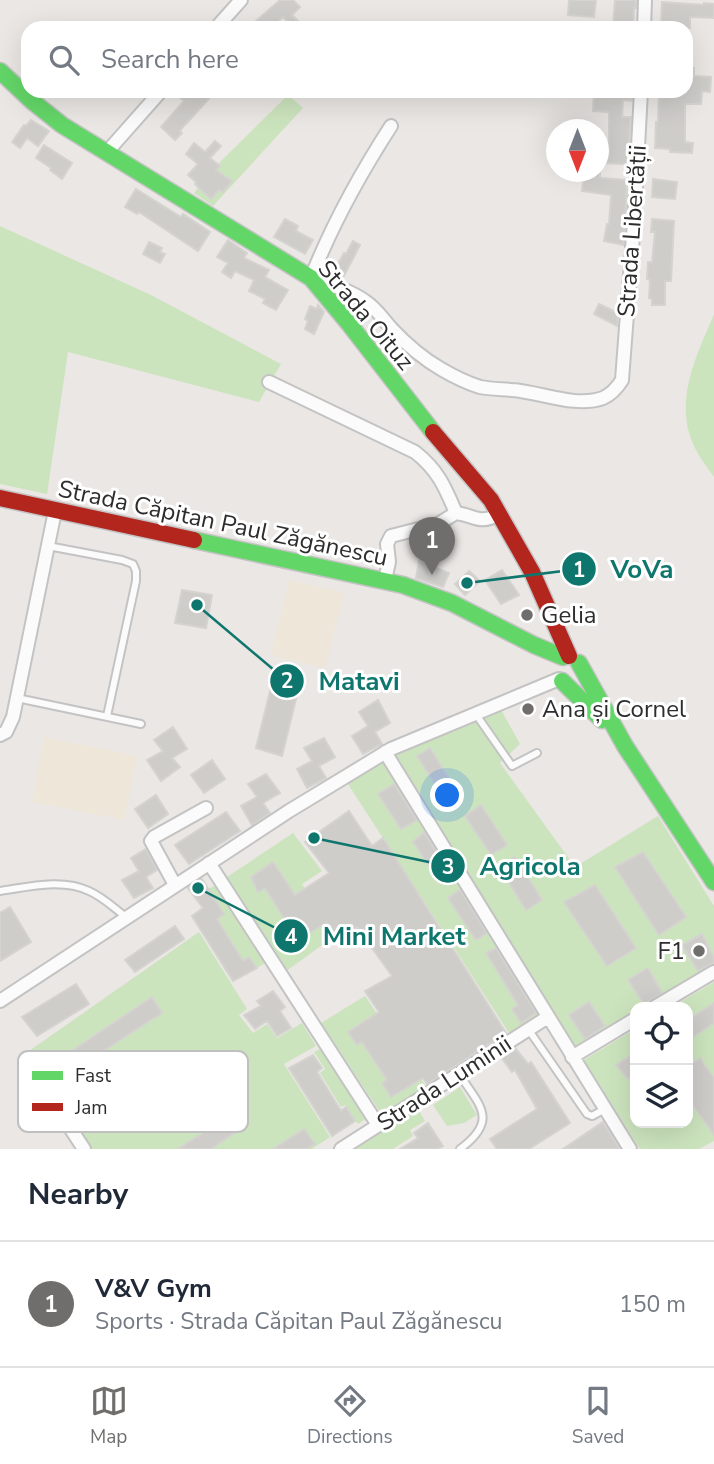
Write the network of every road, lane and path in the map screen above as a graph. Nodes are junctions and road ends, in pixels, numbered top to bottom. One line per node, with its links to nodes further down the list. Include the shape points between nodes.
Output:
1 (241, 0): 3 (street)
2 (645, 0): 4 (street)
3 (222, 21)
4 (644, 21)
5 (0, 71): 6 (main road, Strada Oituz)
6 (21, 91)
7 (28, 98): 11 (main road, Strada Oituz)
8 (155, 98): 11 (street)
9 (641, 98): 12 (street, Strada Libertății, via 622,380 601,399 569,400 479,386 421,356 365,301)
10 (391, 126): 12 (street, via 346,202)
11 (107, 152): 12 (main road, Strada Oituz)
12 (310, 278): 17 (main road, Strada Oituz)
13 (270, 382): 16 (street, via 415,452 440,478)
14 (0, 498): 15 (main road, Strada Căpitan Paul Zăgănescu)
15 (55, 510): 18 (street); 19 (main road, Strada Căpitan Paul Zăgănescu)
16 (456, 513): 17 (street, via 479,520); 19 (street, via 438,524 391,536)
17 (500, 514): 21 (main road, Strada Oituz, via 532,572)
18 (48, 546): 23 (street); 25 (lane, via 122,560 136,571)
19 (385, 580): 20 (main road, Strada Căpitan Paul Zăgănescu, via 452,603)
20 (510, 633): 21 (main road, Strada Căpitan Paul Zăgănescu); 22 (main road, Strada Căpitan Paul Zăgănescu, via 545,660)
21 (570, 659): 22 (main road, via 555,665); 22 (main road, via 580,671 577,678 570,682); 28 (main road, Strada Căpitan Paul Zăgănescu)
22 (559, 678): 24 (street); 28 (main road, Strada Căpitan Paul Zăgănescu)
23 (17, 698): 25 (lane); 27 (street, via 13,717)
24 (475, 713): 29 (street); 30 (lane, via 512,766)
25 (107, 716): 26 (lane)
26 (141, 724)
27 (0, 735)
28 (625, 746): 33 (main road, Strada Căpitan Paul Zăgănescu)
29 (385, 752): 32 (street); 40 (street)
30 (537, 753)
31 (206, 808): 34 (street, via 151,841)
32 (209, 863): 34 (street); 46 (street)
33 (714, 882)
34 (175, 885): 36 (street)
35 (0, 891): 36 (lane, via 75,886 101,897)
36 (126, 917): 38 (street)
37 (714, 972): 39 (street)
38 (0, 1001)
39 (663, 1002)
40 (548, 1017): 42 (street, Strada Luminii); 43 (street)
41 (630, 1022): 43 (street)
42 (528, 1029): 44 (street, Strada Luminii); 45 (lane, via 587,1114)
43 (572, 1057): 45 (street)
44 (459, 1074): 46 (street, Strada Luminii); 50 (lane, via 479,1104 483,1120 473,1139)
45 (605, 1110): 51 (street)
46 (378, 1125): 49 (street, Strada Luminii)
47 (73, 1132): 48 (street)
48 (84, 1149)
49 (341, 1149)
50 (460, 1149)
51 (630, 1149)

